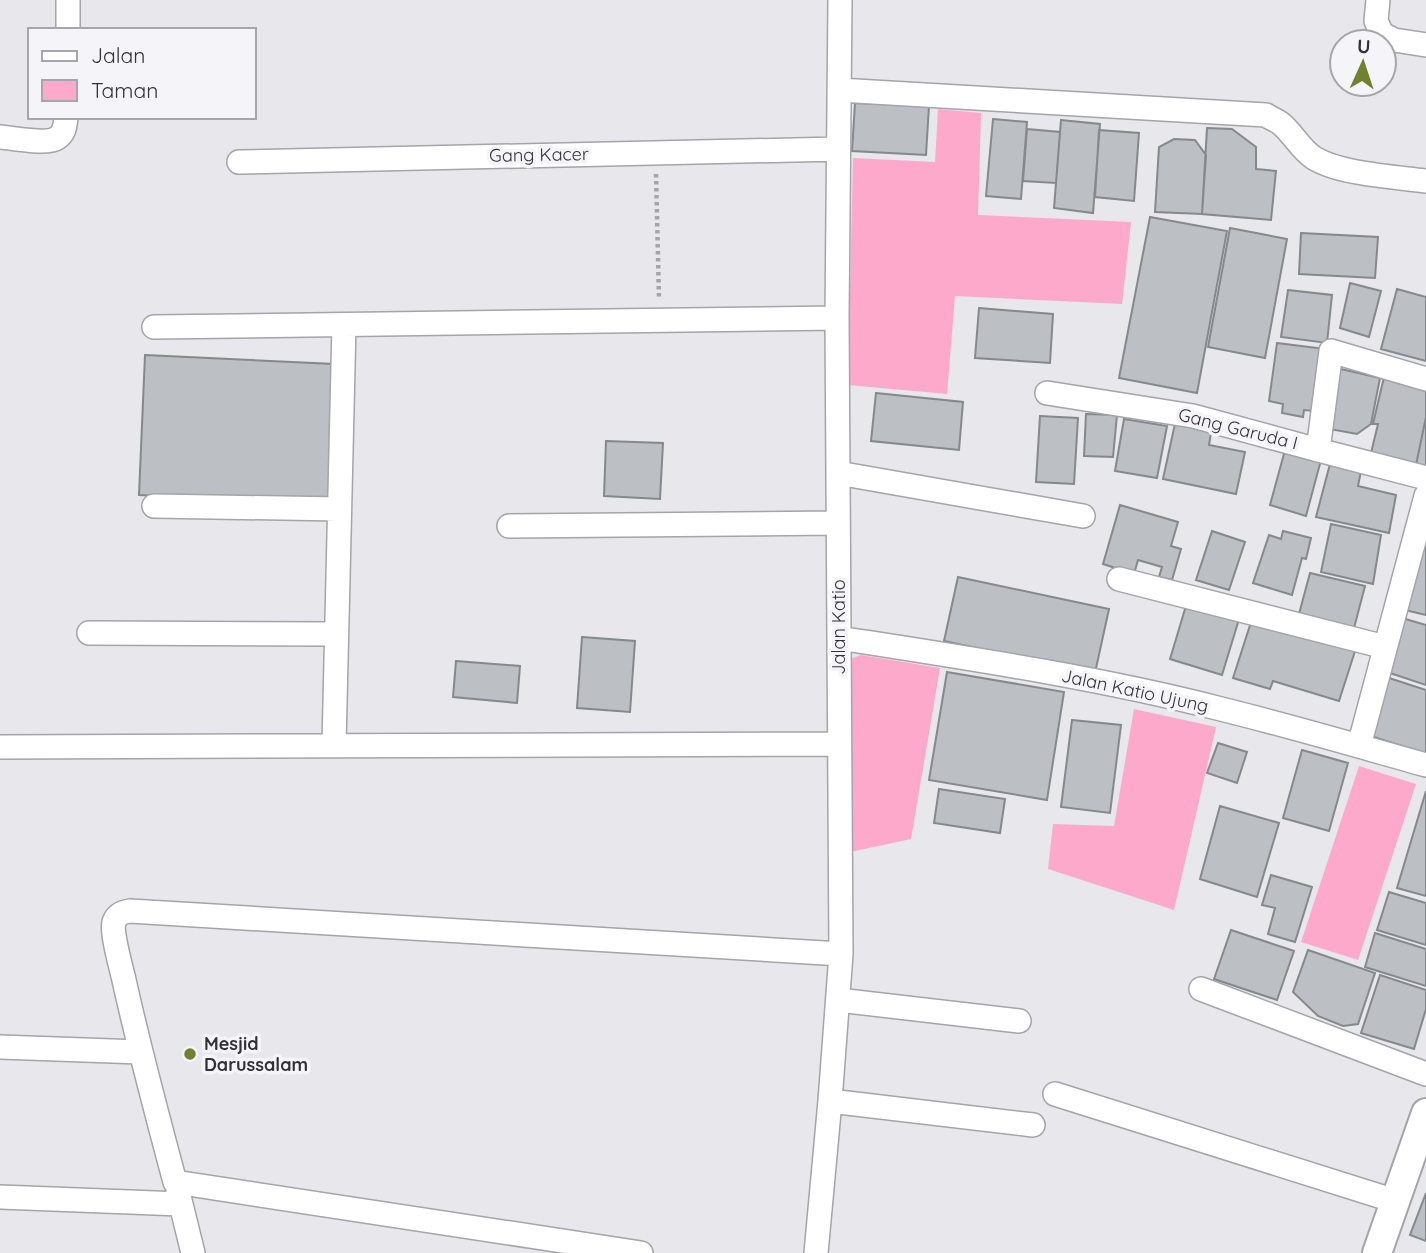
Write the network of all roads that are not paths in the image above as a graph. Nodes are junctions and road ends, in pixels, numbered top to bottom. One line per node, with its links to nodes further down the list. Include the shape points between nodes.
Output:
1 (68, 0): 4 (street)
2 (840, 0): 6 (street, Jalan Katio)
3 (1378, 0): 5 (street, via 1376,21 1382,34)
4 (68, 28)
5 (1426, 45)
6 (839, 90): 9 (street, Jalan Katio); 11 (street, via 1266,115 1281,124 1302,148 1332,166)
7 (66, 119): 8 (street, via 62,133 53,140)
8 (0, 137)
9 (838, 149): 10 (street, Gang Kacer); 12 (street, Jalan Katio)
10 (239, 162)
11 (1426, 181)
12 (837, 318): 13 (street); 18 (street, Jalan Katio)
13 (344, 325): 14 (street); 22 (street)
14 (154, 327)
15 (1426, 379): 17 (street, via 1331,351)
16 (1047, 393): 17 (street, Gang Garuda I, via 1193,415)
17 (1318, 450): 19 (street, Gang Garuda I)
18 (838, 473): 23 (street); 24 (street, Jalan Katio)
19 (1426, 478)
20 (1426, 496): 30 (street)
21 (154, 506): 22 (street)
22 (339, 509): 28 (street)
23 (1083, 516)
24 (838, 523): 25 (street); 29 (street, Jalan Katio)
25 (509, 526)
26 (1119, 579): 30 (street)
27 (89, 633): 28 (street)
28 (336, 634): 32 (street)
29 (839, 638): 31 (street, Jalan Katio); 33 (street, Jalan Katio Ujung, via 1112,685)
30 (1385, 647): 33 (street)
31 (839, 744): 32 (street); 36 (street, Jalan Katio)
32 (334, 745): 34 (street)
33 (1359, 746): 35 (street, Jalan Katio Ujung)
34 (0, 747)
35 (1426, 765)
36 (841, 954): 38 (street, Jalan Katio); 41 (street, via 122,912 113,928)
37 (1201, 989): 42 (street)
38 (838, 1000): 39 (street); 44 (street, Jalan Katio)
39 (1019, 1021)
40 (0, 1047): 41 (street)
41 (140, 1052): 47 (street)
42 (1426, 1074)
43 (1055, 1094): 49 (street)
44 (830, 1101): 46 (street); 52 (street, Jalan Katio)
45 (1426, 1113): 49 (street)
46 (1032, 1125)
47 (178, 1193): 48 (street); 50 (street); 51 (street)
48 (0, 1197)
49 (1395, 1201): 53 (street)
50 (193, 1253)
51 (641, 1253)
52 (816, 1253)
53 (1377, 1253)

